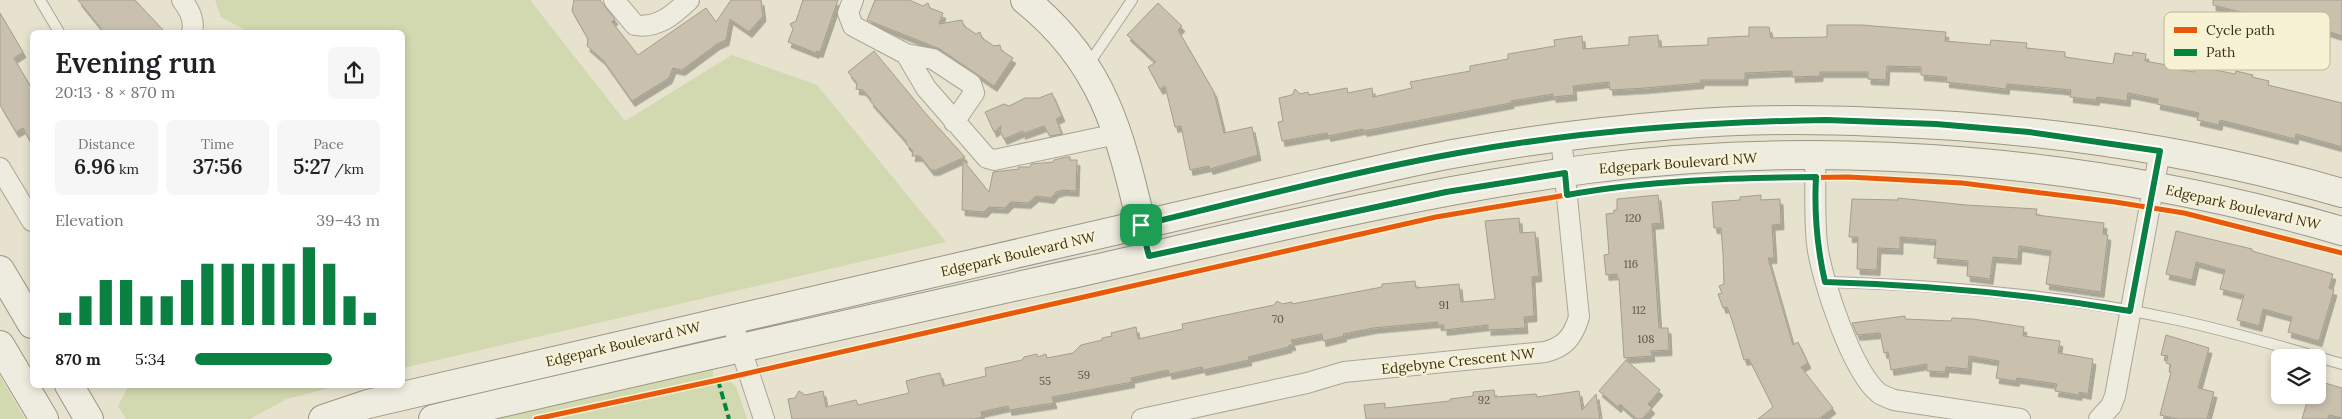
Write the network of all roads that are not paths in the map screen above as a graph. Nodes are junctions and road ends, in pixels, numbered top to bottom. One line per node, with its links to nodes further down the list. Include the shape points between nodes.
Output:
1 (40, 0): 8 (lane)
2 (182, 0): 9 (street, via 191,16)
3 (614, 0): 4 (street, via 636,25 647,26 668,19)
4 (689, 0)
5 (853, 0): 10 (street, via 848,13 853,26)
6 (1025, 0): 11 (street, via 1056,27)
7 (1132, 0): 11 (lane)
8 (58, 30)
9 (193, 30)
10 (906, 54): 12 (street, via 926,88); 12 (street, via 933,59 971,84 974,93)
11 (1087, 66): 13 (street, via 1107,103)
12 (954, 122): 13 (street, via 991,160)
13 (1117, 134): 22 (street)
14 (1562, 137): 15 (street, Edgepark Boulevard NW, via 1694,124 1826,120 2029,132); 18 (street, Edgebyne Crescent NW); 22 (street, Edgepark Boulevard NW, via 1446,155)
15 (2160, 151): 19 (street); 20 (street, Edgepark Boulevard NW)
16 (1816, 156): 18 (street, Edgepark Boulevard NW, via 1682,160); 19 (street, Edgepark Boulevard NW, via 1921,158 1994,164); 26 (street, via 1814,211)
17 (0, 168): 21 (street)
18 (1565, 173): 24 (street, Edgepark Boulevard NW, via 1446,192); 39 (street, Edgebyne Crescent NW, via 1578,317 1568,342 1558,349 1344,372)
19 (2153, 187): 23 (street, Edgepark Boulevard NW, via 2251,207); 27 (street)
20 (2342, 194)
21 (30, 218)
22 (1141, 225): 24 (street); 28 (street, Edgepark Boulevard NW)
23 (2342, 231)
24 (1149, 256): 31 (street, Edgepark Boulevard NW)
25 (0, 270): 29 (street)
26 (1825, 282): 27 (lane, via 2008,293); 40 (street, via 1840,327 1869,382 1880,393 1909,404)
27 (2130, 311): 32 (lane, via 2243,336); 41 (street, via 2115,396)
28 (731, 319): 31 (street); 36 (street, Edgepark Boulevard NW, via 368,404)
29 (30, 321)
30 (0, 345): 34 (street)
31 (741, 349): 37 (street, Edgepark Boulevard NW); 38 (street)
32 (2342, 364)
33 (71, 388): 35 (street)
34 (44, 419)
35 (89, 419)
36 (323, 419)
37 (433, 419)
38 (764, 419)
39 (1142, 419)
40 (2020, 419)
41 (2099, 419)

